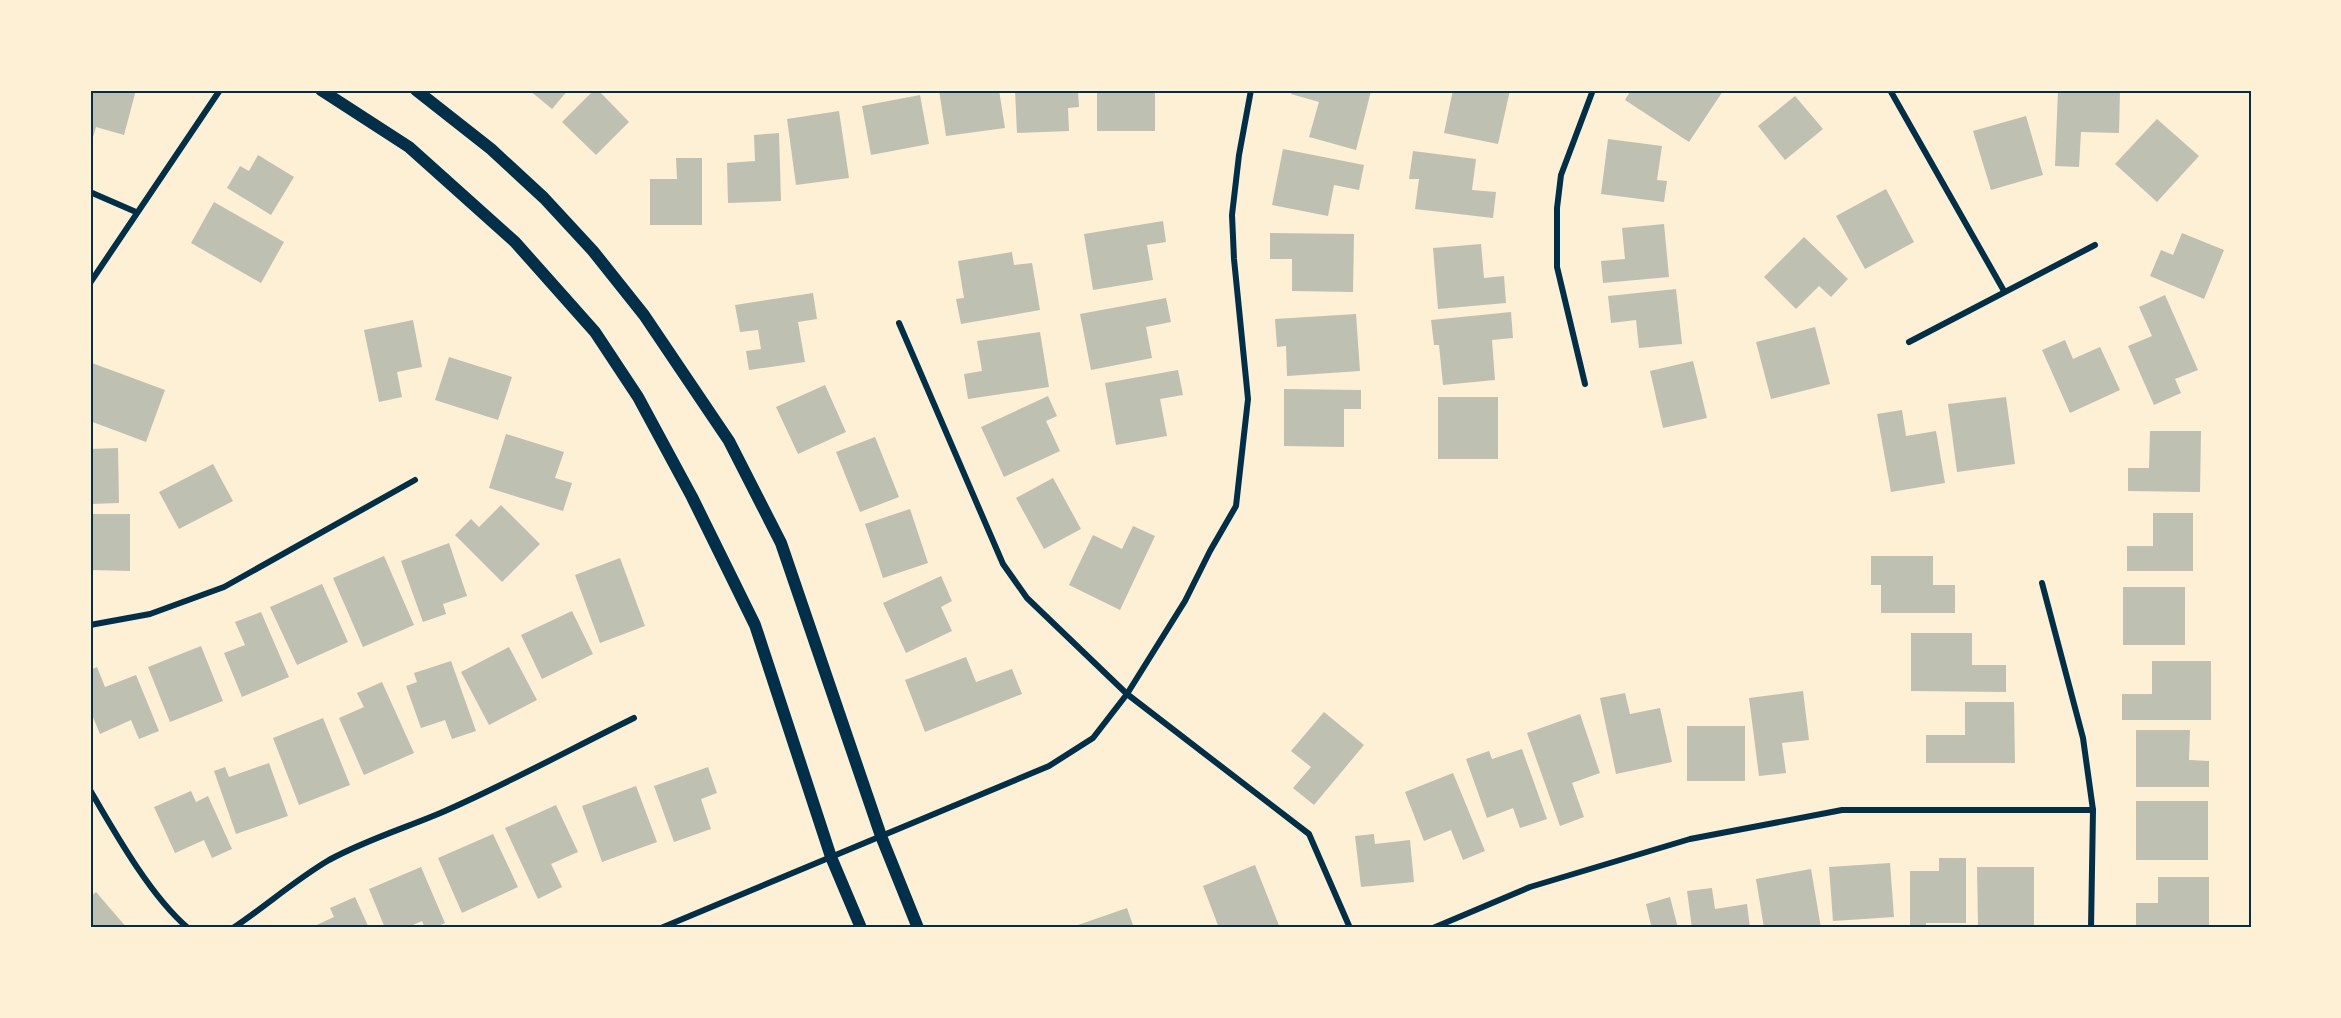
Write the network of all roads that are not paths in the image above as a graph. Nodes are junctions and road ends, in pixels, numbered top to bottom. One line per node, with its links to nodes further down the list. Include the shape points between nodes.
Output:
1 (220, 90): 8 (street)
2 (321, 90): 23 (main road, via 409,147 515,242 595,332 638,397 755,626)
3 (416, 90): 22 (main road, via 491,149 593,251 644,315 729,441 782,543)
4 (1251, 90): 18 (street, via 1232,215 1248,399 1236,506 1185,601)
5 (1593, 90): 14 (street, via 1561,175 1557,208 1557,267)
6 (1890, 90): 11 (street)
7 (90, 192): 8 (street)
8 (136, 212): 10 (street)
9 (2095, 245): 11 (street)
10 (90, 283)
11 (2004, 291): 13 (street)
12 (899, 323): 18 (street, via 1003,564 1027,598)
13 (1909, 342)
14 (1585, 384)
15 (415, 480): 17 (street, via 224,587 150,614)
16 (2042, 583): 21 (street, via 2083,738)
17 (90, 625)
18 (1127, 694): 22 (street, via 1093,738 1049,766); 29 (street, via 1309,834)
19 (634, 718): 25 (street, via 439,813 331,860 295,881)
20 (90, 790): 24 (street, via 160,899)
21 (2093, 810): 30 (street, via 1842,810 1690,839 1530,887); 31 (street)
22 (880, 836): 23 (street); 28 (main road)
23 (831, 857): 26 (street); 27 (main road)
24 (188, 928)
25 (233, 928)
26 (661, 928)
27 (861, 928)
28 (918, 928)
29 (1350, 928)
30 (1433, 928)
31 (2091, 928)

